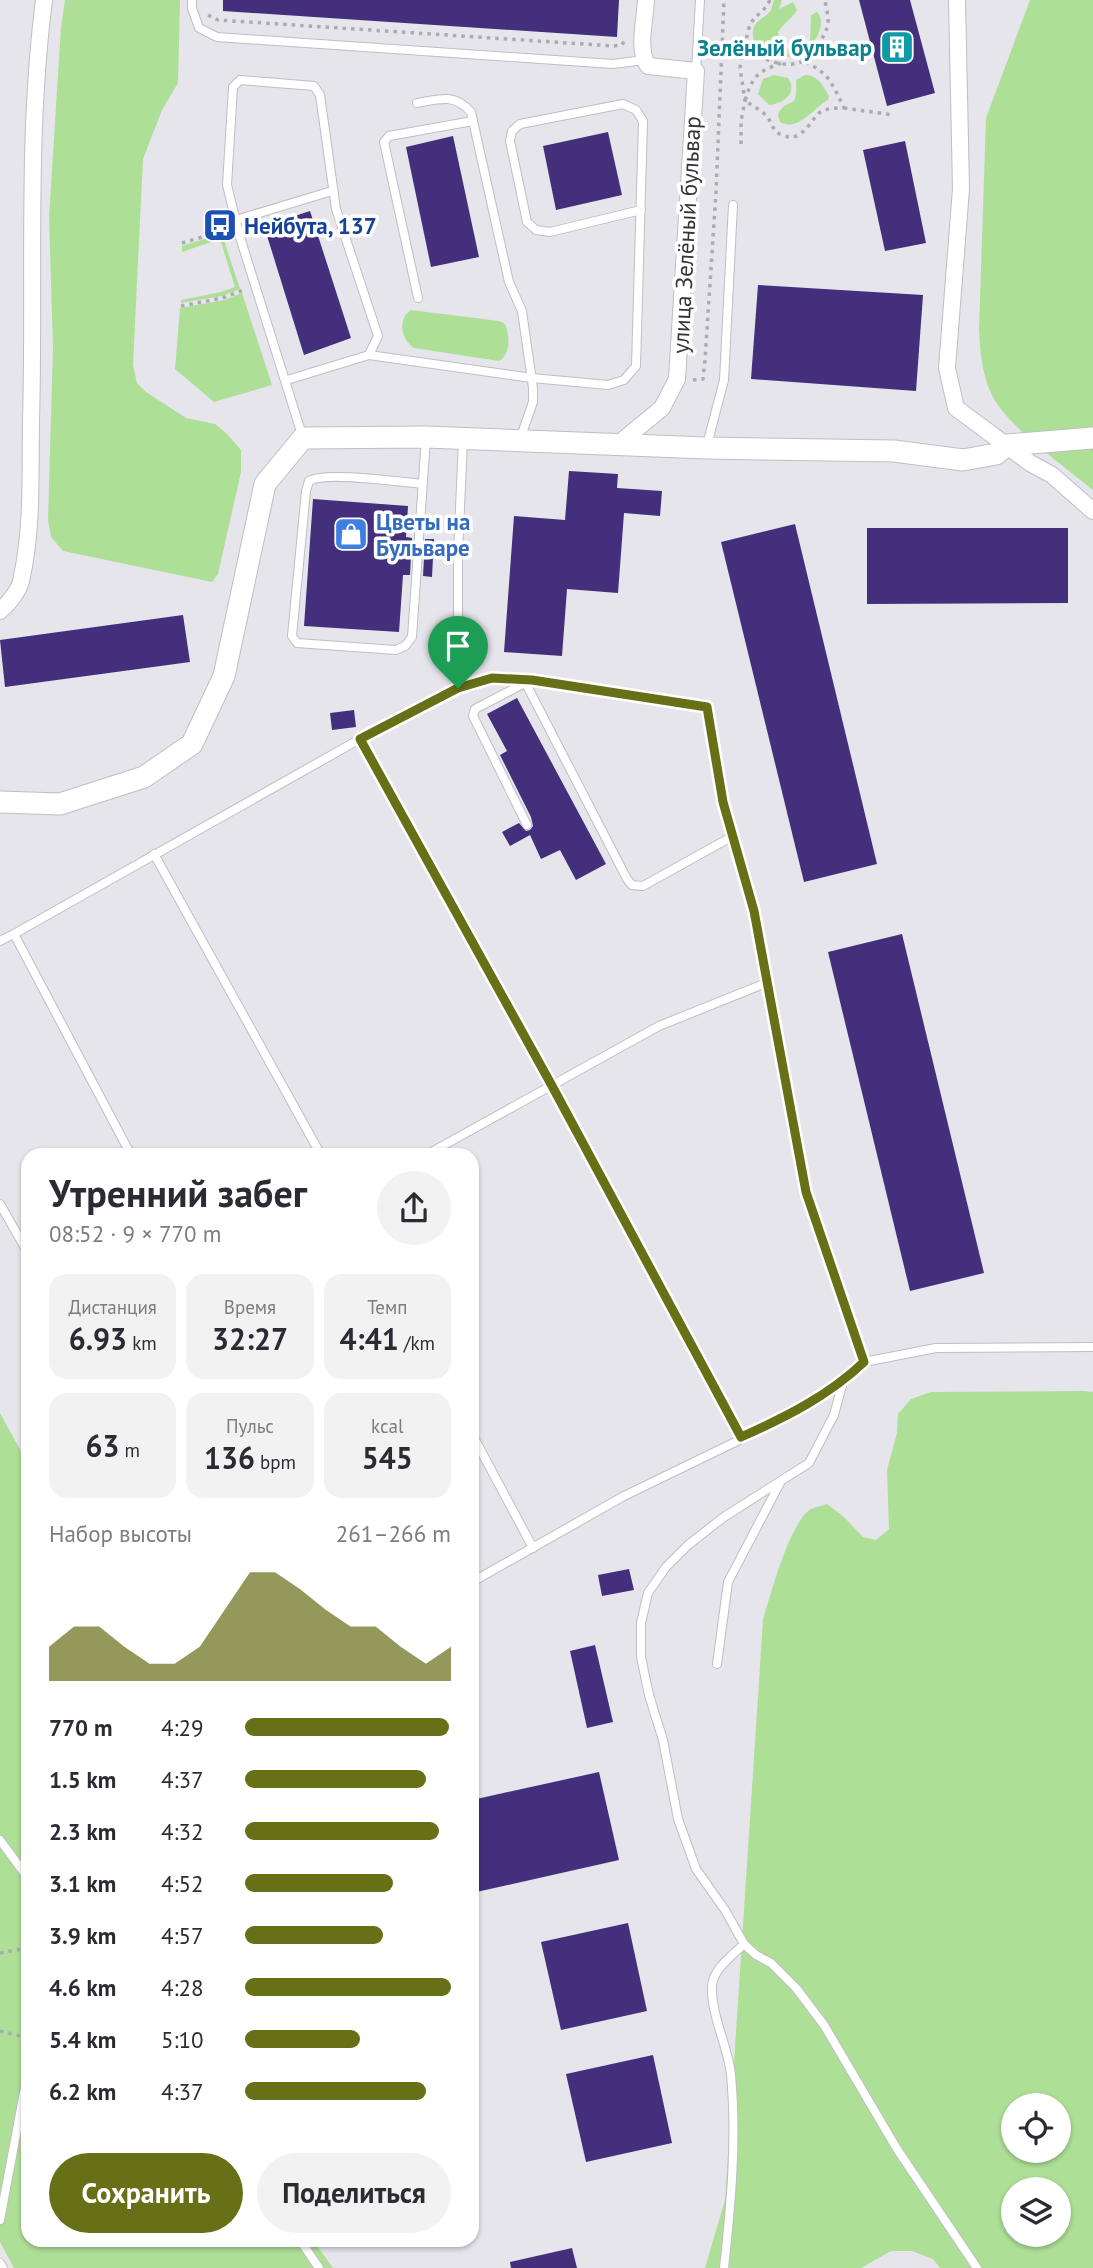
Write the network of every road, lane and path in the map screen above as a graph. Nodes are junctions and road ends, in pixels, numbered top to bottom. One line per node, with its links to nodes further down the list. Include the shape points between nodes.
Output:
1 (44, 0): 45 (street, via 34,130 30,501 20,584)
2 (192, 0): 12 (lane, via 200,28 217,37 613,64)
3 (646, 0): 12 (street)
4 (700, 0): 15 (lane, улица Зелёный бульвар)
5 (724, 0): 34 (path, via 705,359 703,379)
6 (770, 0): 11 (path, via 751,19)
7 (825, 0): 13 (path, via 828,26)
8 (957, 0): 41 (street, via 961,189 947,368 956,408)
9 (205, 9): 10 (path, via 209,17 218,20 614,47)
10 (626, 40)
11 (748, 46): 14 (path); 16 (path, via 740,68)
12 (644, 60): 15 (street, via 648,66)
13 (802, 61): 14 (path); 18 (path, via 822,70)
14 (780, 63): 16 (path, via 756,75)
15 (696, 71): 40 (street, улица Зелёный бульвар, via 677,379 662,408)
16 (745, 102): 18 (path, via 784,136 806,131 818,113); 21 (path)
17 (417, 103): 20 (lane, via 448,98 462,102)
18 (844, 108): 19 (path)
19 (893, 115)
20 (472, 121): 29 (lane, via 389,136 384,142); 32 (lane, via 509,282 522,311)
21 (741, 144)
22 (332, 191): 25 (lane); 25 (lane, via 320,95 314,86 240,80 233,87 227,185); 31 (lane, via 378,336)
23 (733, 205): 42 (lane, via 724,380)
24 (641, 210): 24 (lane, via 643,121 636,110 623,104 520,124 512,131 510,141 527,222 536,230 550,232); 32 (lane, via 636,366 624,380 607,384)
25 (236, 220): 33 (lane)
26 (226, 236): 27 (path, via 220,232)
27 (182, 243)
28 (241, 279): 30 (path, via 244,290)
29 (418, 298)
30 (181, 306)
31 (369, 355): 32 (lane); 33 (lane)
32 (532, 379): 39 (lane, via 533,402)
33 (287, 380): 36 (lane)
34 (687, 380)
35 (426, 437): 36 (main road); 37 (main road); 43 (lane)
36 (303, 438): 49 (main road, via 265,484 224,676 192,744 144,777 60,804)
37 (463, 438): 39 (main road); 47 (lane)
38 (1093, 439): 41 (main road)
39 (519, 440): 40 (main road)
40 (617, 445): 42 (main road)
41 (1007, 445): 42 (main road, via 996,454 963,460 894,451); 44 (street, via 1052,475)
42 (706, 448)
43 (422, 484): 43 (lane, via 412,637 405,646 396,650 297,643 292,636 309,481 317,477)
44 (1093, 511)
45 (0, 611)
46 (524, 681): 47 (lane, via 492,678); 50 (lane, via 475,709 473,716); 51 (lane, via 707,707); 51 (lane, via 632,885 643,886)
47 (458, 688): 48 (lane)
48 (360, 739): 52 (lane); 56 (lane)
49 (0, 802)
50 (527, 825)
51 (733, 836): 55 (lane, via 754,911)
52 (155, 854): 53 (lane); 58 (lane)
53 (14, 933): 54 (lane); 57 (lane)
54 (0, 941)
55 (766, 983): 56 (lane, via 659,1026); 63 (lane, via 806,1192)
56 (551, 1084): 59 (lane); 65 (lane)
57 (127, 1148)
58 (317, 1148)
59 (438, 1148)
60 (0, 1204): 61 (lane)
61 (21, 1241)
62 (1093, 1347): 63 (lane, via 936,1349)
63 (864, 1362): 64 (lane)
64 (843, 1382): 65 (lane, via 788,1417); 67 (lane, via 834,1415 809,1463)
65 (741, 1437): 68 (lane)
66 (479, 1447): 68 (lane)
67 (782, 1480): 70 (lane, via 728,1582); 73 (lane, via 724,1517 666,1567 648,1593 641,1623 641,1657 678,1819 696,1869)
68 (533, 1548): 69 (lane)
69 (479, 1578)
70 (717, 1664)
71 (0, 1840): 72 (lane)
72 (21, 1868)
73 (744, 1944): 84 (lane, via 712,1983 731,2074 733,2191); 85 (lane, via 796,1988 824,2025 897,2149)
74 (21, 1949): 75 (path)
75 (0, 1952)
76 (0, 2031): 77 (path)
77 (21, 2036)
78 (21, 2108): 79 (lane)
79 (0, 2220)
80 (305, 2247): 83 (lane)
81 (0, 2263): 82 (lane)
82 (3, 2268)
83 (319, 2268)
84 (724, 2268)
85 (977, 2268)

